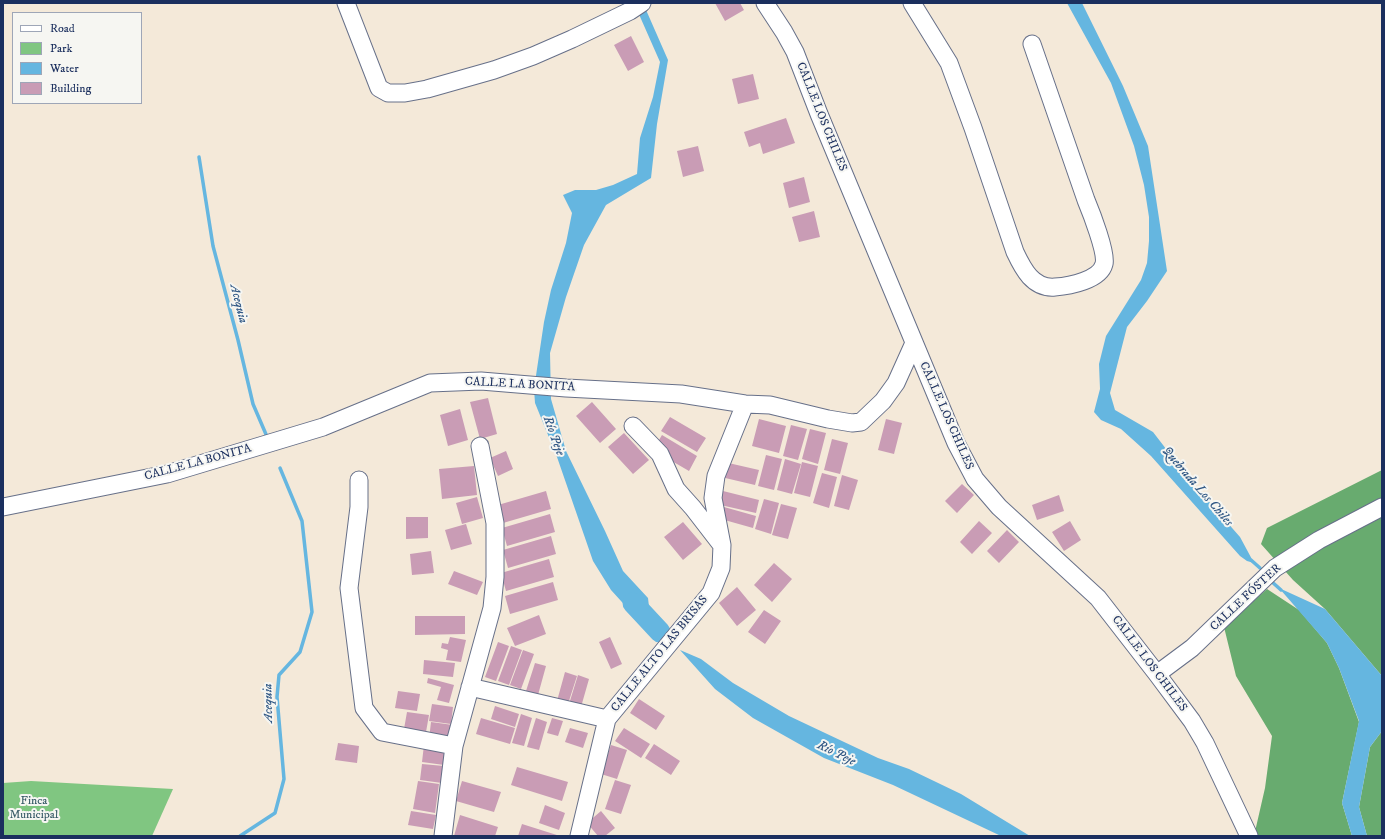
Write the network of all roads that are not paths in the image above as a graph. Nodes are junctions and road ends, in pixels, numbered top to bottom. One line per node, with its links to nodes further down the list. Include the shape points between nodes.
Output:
1 (346, 3): 4 (street, via 378,88 388,93 426,89 494,70 572,39)
2 (765, 3): 6 (street, CALLE LOS CHILES, via 794,52)
3 (912, 3): 5 (street, via 949,63 1022,266 1029,277 1040,285 1061,286 1089,279 1101,271 1105,263 1104,254)
4 (636, 7)
5 (1032, 44)
6 (914, 343): 7 (street, CALLE LA BONITA, via 896,383 861,422 852,424 770,405); 14 (street, CALLE LOS CHILES, via 956,443 975,479 999,507 1098,598)
7 (745, 404): 11 (street, CALLE LA BONITA, via 681,394 481,381 430,383 323,427 167,474); 13 (street, CALLE ALTO LAS BRISAS, via 716,476 713,498)
8 (634, 426): 13 (street, via 660,454 676,489)
9 (480, 446): 15 (street, via 495,523 495,577 492,608)
10 (359, 480): 17 (street, via 359,507 349,588 364,708 382,732)
11 (3, 507)
12 (1382, 507): 14 (street, CALLE FÓSTER, via 1319,540 1275,568 1192,648)
13 (722, 545): 16 (street, CALLE ALTO LAS BRISAS, via 721,568 711,593)
14 (1157, 674): 20 (street, CALLE LOS CHILES, via 1205,743)
15 (470, 686): 16 (street); 17 (street)
16 (607, 719): 19 (street, CALLE ALTO LAS BRISAS)
17 (454, 746): 18 (street)
18 (443, 836)
19 (579, 836)
20 (1249, 836)

